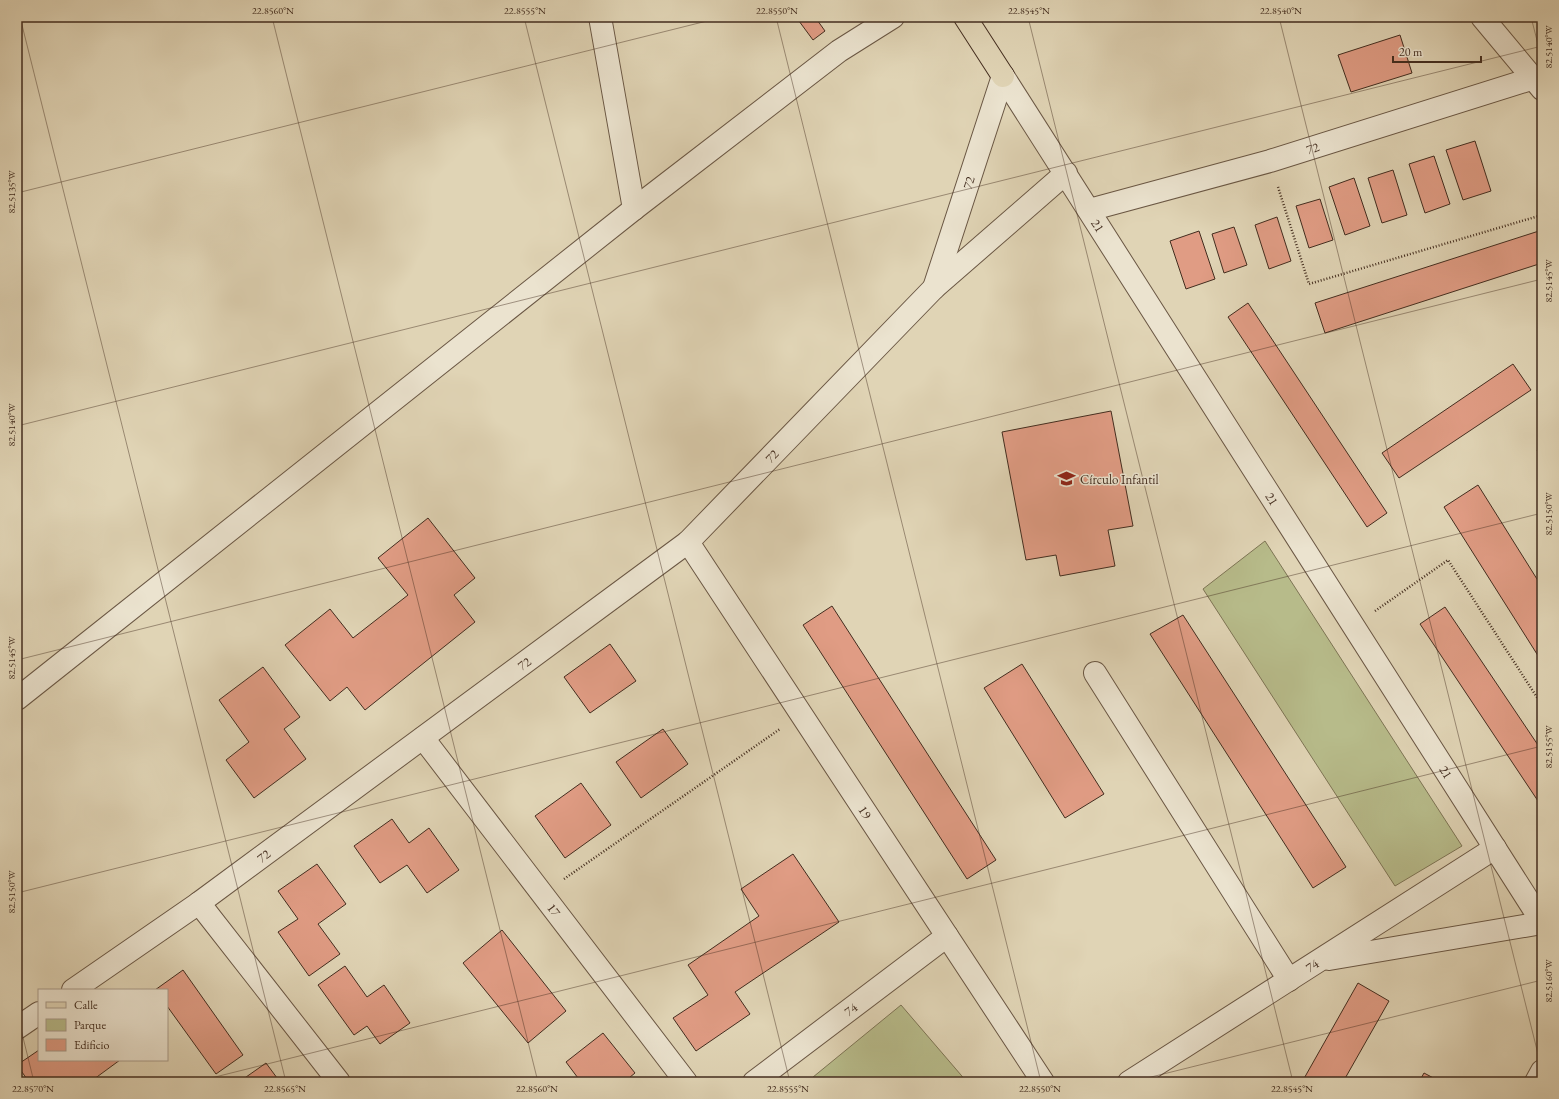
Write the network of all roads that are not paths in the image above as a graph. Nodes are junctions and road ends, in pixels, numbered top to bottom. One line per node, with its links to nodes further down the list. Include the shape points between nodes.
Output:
1 (600, 17): 8 (street)
2 (893, 17): 8 (street, via 839,51)
3 (965, 17): 5 (main road)
4 (1482, 17): 6 (street)
5 (1003, 76): 7 (street, 21); 10 (street, 72)
6 (1538, 83): 9 (street, 72, via 1270,161)
7 (1066, 173): 9 (street, 21); 10 (street, 72)
8 (634, 209): 13 (street)
9 (1089, 210): 15 (street, 21)
10 (934, 288): 11 (street, 72)
11 (688, 542): 14 (street, 72); 18 (street, 19)
12 (1095, 673): 20 (street)
13 (17, 699)
14 (423, 738): 16 (street, 72); 26 (street, 17)
15 (1495, 848): 17 (street, 21); 19 (street, 74)
16 (199, 903): 21 (street, 72); 25 (street)
17 (1542, 922): 19 (street)
18 (947, 936): 27 (street, 74); 28 (street, 19)
19 (1320, 960): 20 (street, 74)
20 (1289, 980): 29 (street, 74)
21 (74, 989)
22 (38, 1014): 23 (street)
23 (17, 1028)
24 (1542, 1071): 30 (street)
25 (339, 1082)
26 (686, 1082)
27 (754, 1082)
28 (1043, 1082)
29 (1129, 1082)
30 (1536, 1082)

